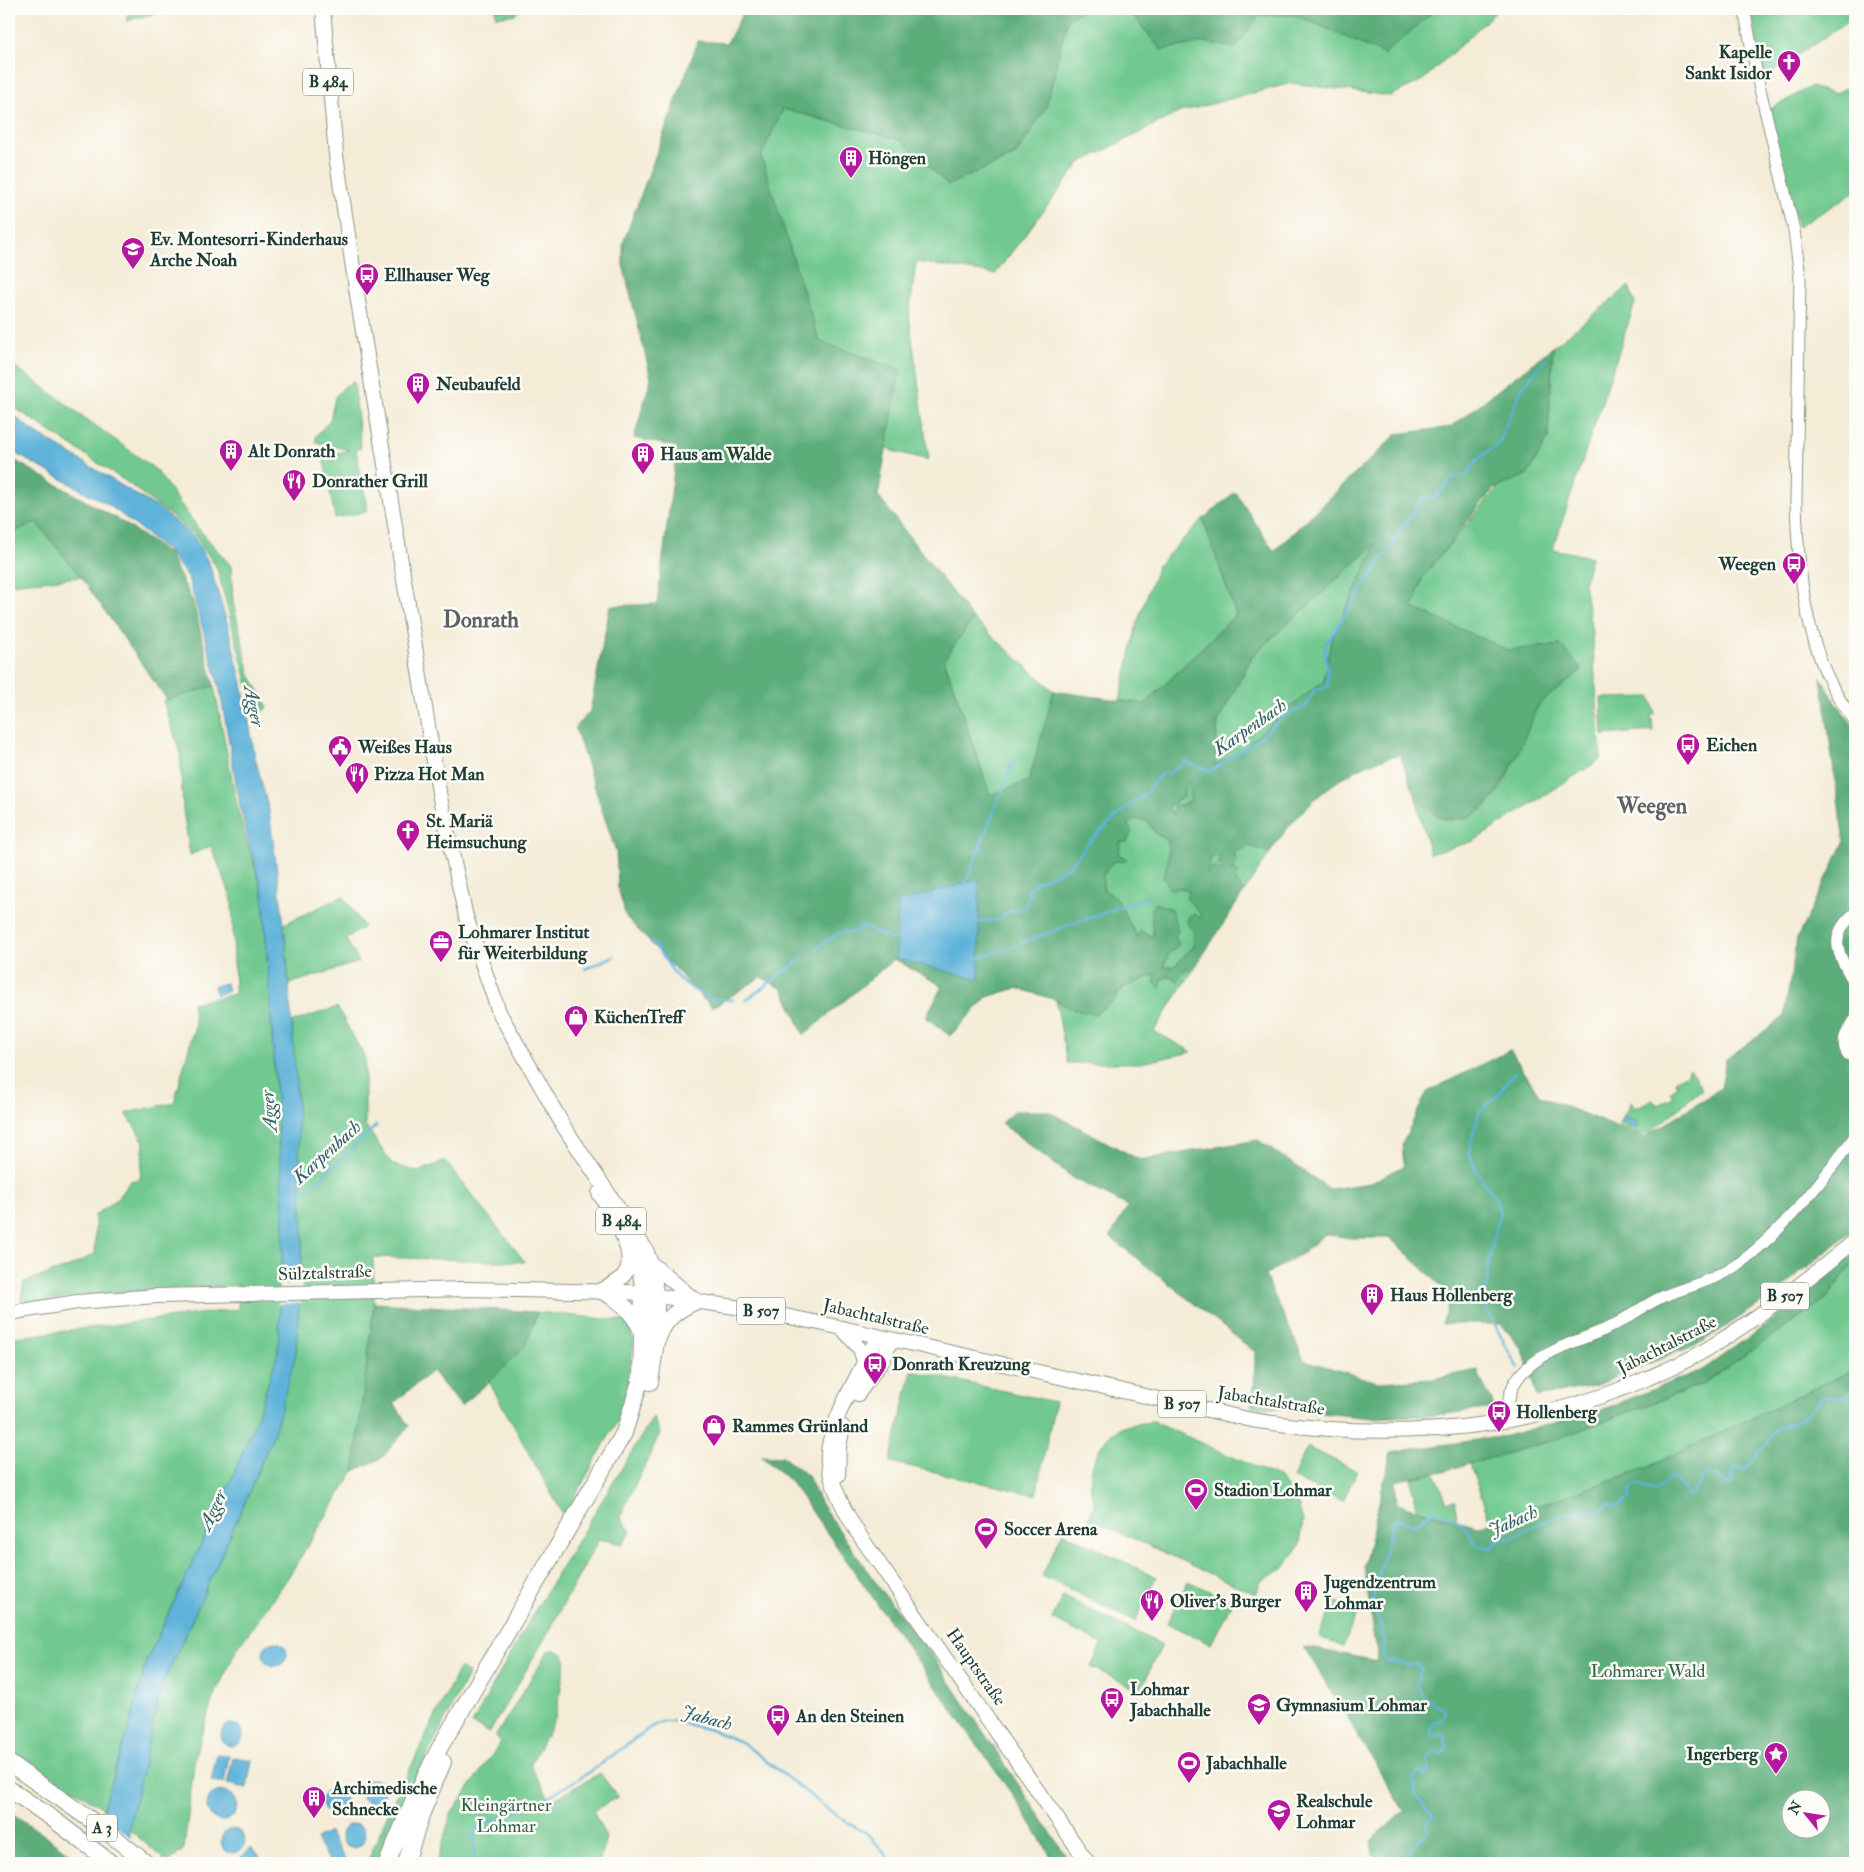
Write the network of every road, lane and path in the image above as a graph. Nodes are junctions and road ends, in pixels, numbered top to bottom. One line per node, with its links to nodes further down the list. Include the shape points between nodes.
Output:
1 (323, 9): 9 (main road, B 484, via 335,146 358,301 440,798 466,917 499,1012)
2 (1744, 9): 3 (street, via 1794,230 1800,278 1797,459 1800,573 1816,646 1827,677)
3 (1855, 721)
4 (1855, 913): 5 (street, via 1838,932 1837,946)
5 (1855, 984)
6 (1855, 1020): 7 (street, via 1844,1036 1843,1045 1847,1054)
7 (1855, 1057)
8 (1855, 1136): 21 (street, via 1802,1203 1742,1262 1724,1274 1660,1298 1607,1328 1542,1357 1523,1372 1507,1396)
9 (572, 1137): 10 (main road, B 484); 12 (main road, B 484)
10 (580, 1156): 13 (main road, via 626,1244 629,1265 625,1274); 14 (main road, B 484, via 625,1228)
11 (1855, 1241): 21 (main road, Jabachtalstraße / B 507, via 1773,1306 1711,1347 1616,1392)
12 (652, 1263): 14 (main road, B 484); 15 (main road)
13 (601, 1291): 14 (main road, Sülztalstraße); 16 (main road, Sülztalstraße, via 375,1290 114,1298); 18 (highway, via 621,1302)
14 (649, 1294): 15 (main road, Jabachtalstraße / B 507); 18 (highway)
15 (697, 1301): 17 (main road, Jabachtalstraße / B 507); 18 (highway, via 670,1316)
16 (9, 1312)
17 (842, 1328): 19 (main road, Jabachtalstraße); 20 (main road, via 857,1344)
18 (649, 1338): 23 (highway, via 640,1386 624,1433)
19 (885, 1338): 20 (main road); 21 (main road, Jabachtalstraße / B 507, via 1243,1418 1302,1428 1427,1431); 22 (main road, via 884,1358 855,1399 840,1438)
20 (865, 1364): 22 (main road, Hauptstraße, via 836,1422 830,1444 828,1462)
21 (1509, 1420)
22 (838, 1490): 30 (main road, Hauptstraße, via 858,1533)
23 (454, 1732): 28 (highway, via 418,1792); 29 (highway)
24 (9, 1763): 27 (highway, A 3)
25 (9, 1789): 26 (highway, A 3)
26 (112, 1863)
27 (146, 1863)
28 (387, 1863)
29 (406, 1863)
30 (1088, 1863)

